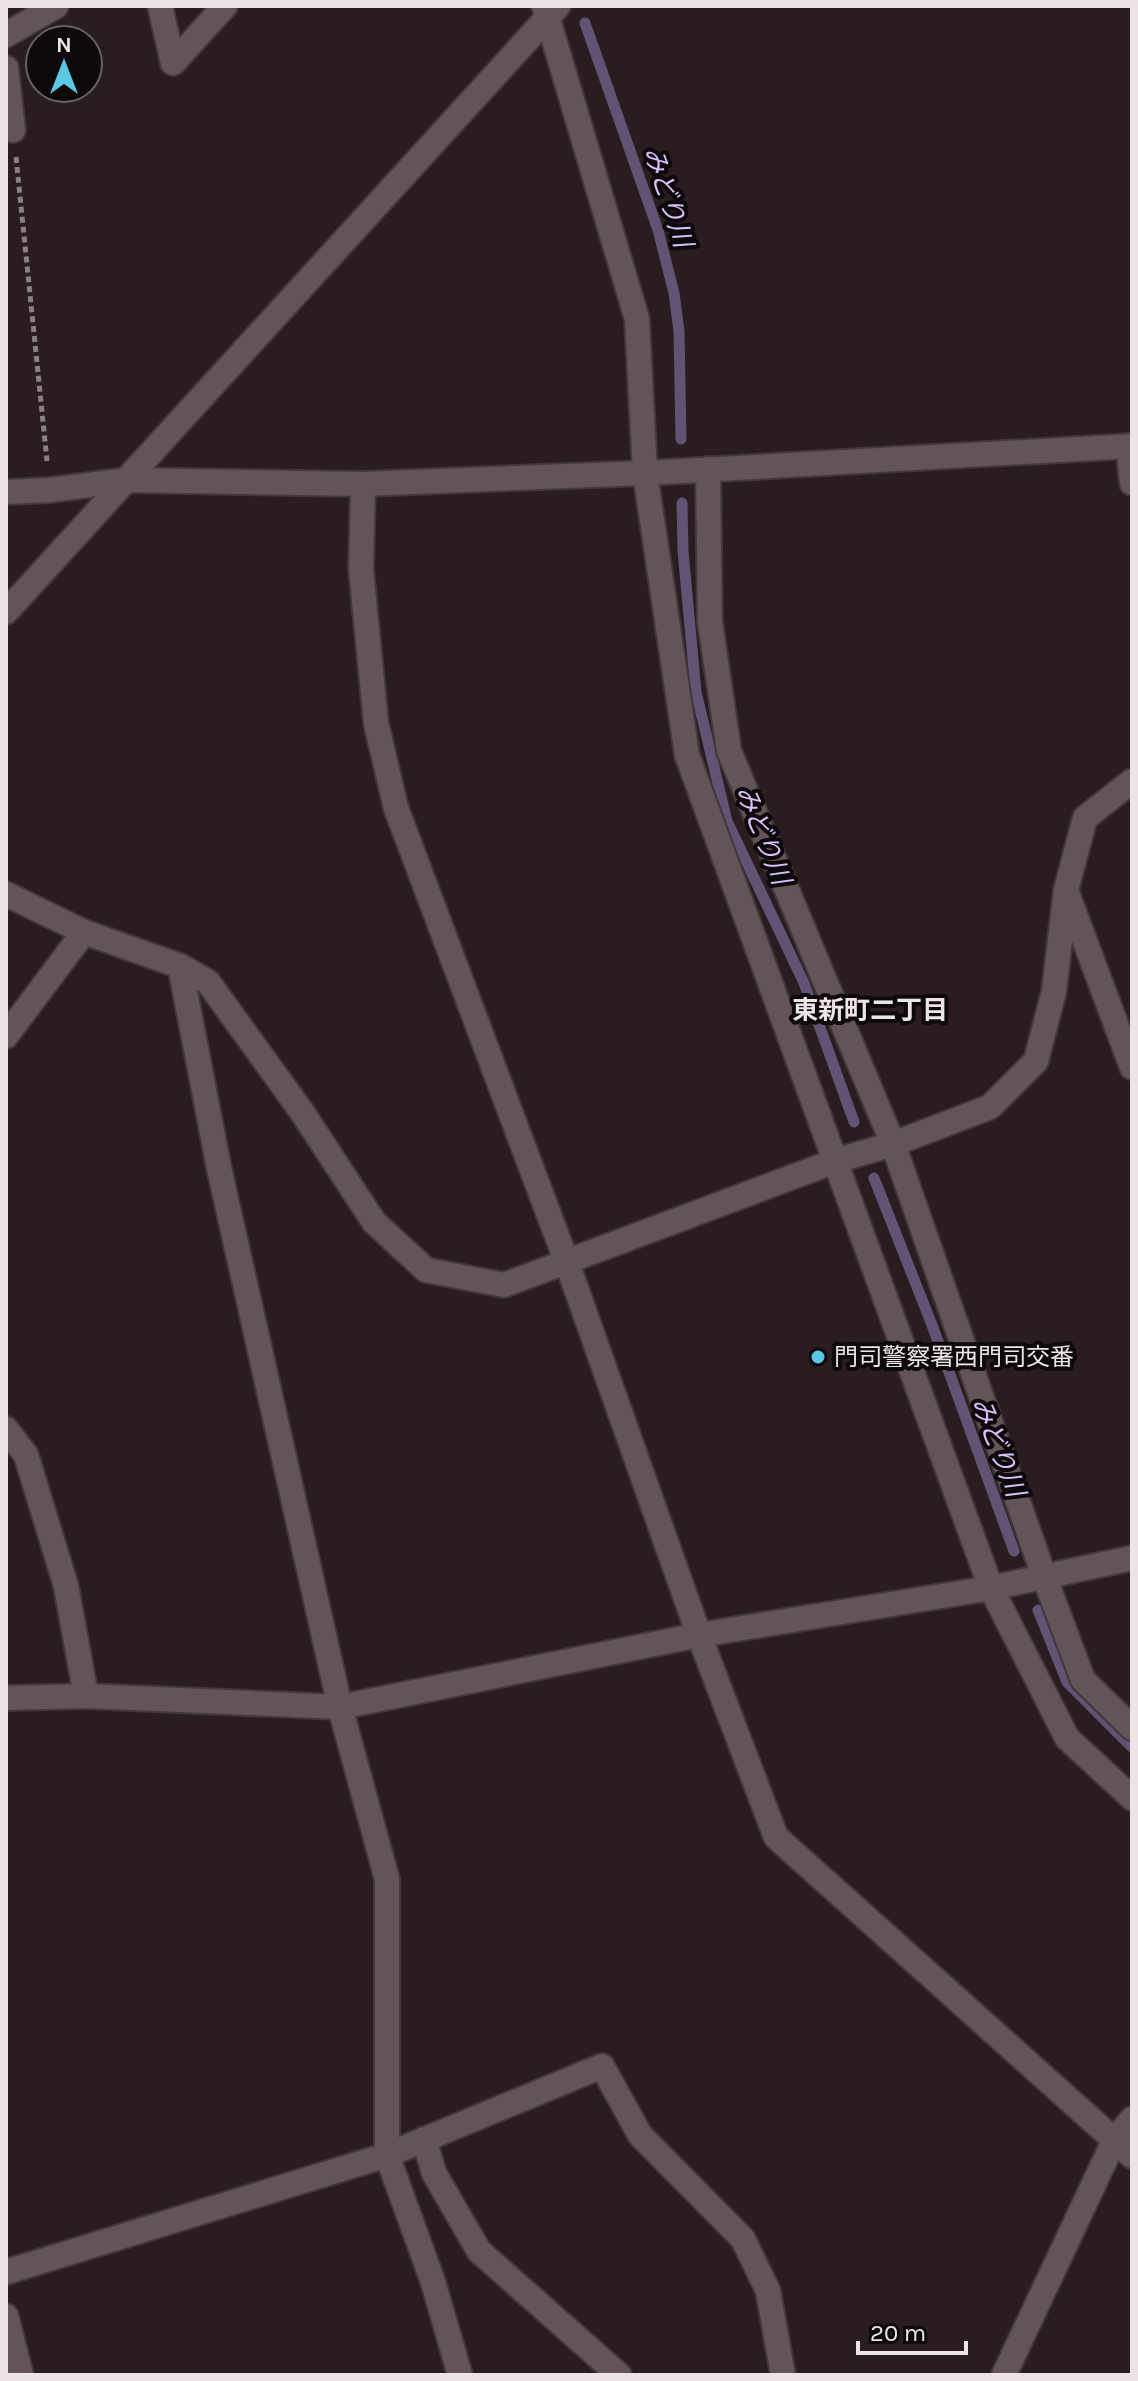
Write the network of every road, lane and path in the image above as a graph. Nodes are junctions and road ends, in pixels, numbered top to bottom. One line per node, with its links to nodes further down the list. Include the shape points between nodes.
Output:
1 (56, 6): 5 (street)
2 (160, 6): 3 (street, via 173,63)
3 (225, 6)
4 (550, 10): 10 (street, via 637,319); 11 (street)
5 (6, 35)
6 (6, 68): 7 (street)
7 (13, 130): 14 (path)
8 (1130, 446): 9 (street); 12 (street)
9 (708, 469): 10 (street); 24 (street, via 710,622 729,751)
10 (645, 473): 13 (street); 25 (street, via 687,755)
11 (127, 480): 13 (street); 14 (street); 16 (street)
12 (1132, 483)
13 (363, 484): 26 (street, via 361,569 374,707 396,808)
14 (50, 490): 15 (street)
15 (6, 492)
16 (6, 612)
17 (1132, 781): 18 (street, via 1085,818)
18 (1066, 890): 23 (street); 24 (street, via 1054,991 1036,1061 990,1107)
19 (6, 894): 20 (street)
20 (84, 932): 21 (street); 22 (street)
21 (180, 966): 26 (street, via 208,982 374,1222 426,1270 504,1285); 34 (street, via 219,1168)
22 (6, 1036)
23 (1132, 1067)
24 (893, 1144): 25 (street); 29 (street)
25 (835, 1161): 26 (street); 30 (street)
26 (566, 1260): 31 (street)
27 (6, 1429): 32 (street, via 26,1455 66,1586)
28 (1132, 1558): 29 (street)
29 (1044, 1576): 30 (street); 35 (street, via 1083,1680)
30 (991, 1588): 31 (street); 36 (street, via 1067,1738)
31 (699, 1635): 34 (street); 39 (street, via 776,1837)
32 (86, 1696): 33 (street); 34 (street)
33 (6, 1698)
34 (340, 1707): 40 (street, via 387,1879)
35 (1132, 1728)
36 (1132, 1798)
37 (1132, 2119): 39 (street)
38 (424, 2139): 40 (street); 45 (street, via 434,2173 479,2251); 46 (street, via 602,2066 640,2135 743,2239 768,2291)
39 (1123, 2149): 47 (street)
40 (387, 2155): 41 (street); 44 (street)
41 (6, 2272)
42 (6, 2316): 43 (street)
43 (21, 2375)
44 (460, 2375)
45 (619, 2375)
46 (783, 2375)
47 (1004, 2375)

